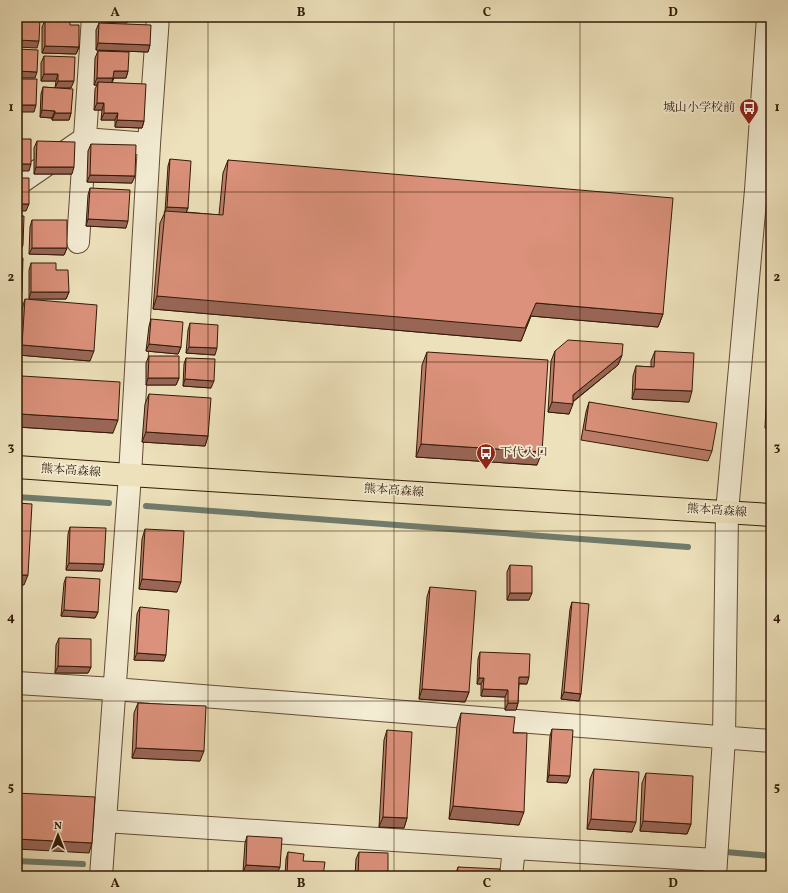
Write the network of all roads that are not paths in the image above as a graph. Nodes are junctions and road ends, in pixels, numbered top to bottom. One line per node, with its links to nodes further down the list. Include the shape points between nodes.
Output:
1 (93, 17): 4 (street)
2 (158, 17): 5 (street)
3 (768, 17): 10 (street, via 756,190)
4 (84, 139): 5 (street); 6 (street); 7 (street)
5 (149, 144): 9 (street)
6 (17, 185)
7 (78, 242)
8 (17, 466): 9 (main road, 熊本高森線)
9 (130, 475): 10 (main road, 熊本高森線); 13 (street)
10 (727, 512): 11 (main road, 熊本高森線); 14 (street)
11 (771, 515)
12 (17, 683): 13 (street)
13 (114, 689): 14 (street); 16 (street)
14 (724, 738): 15 (street); 18 (street)
15 (771, 742)
16 (105, 821): 17 (street); 19 (street)
17 (514, 848): 18 (street); 20 (street)
18 (716, 868)
19 (101, 876)
20 (512, 876)

